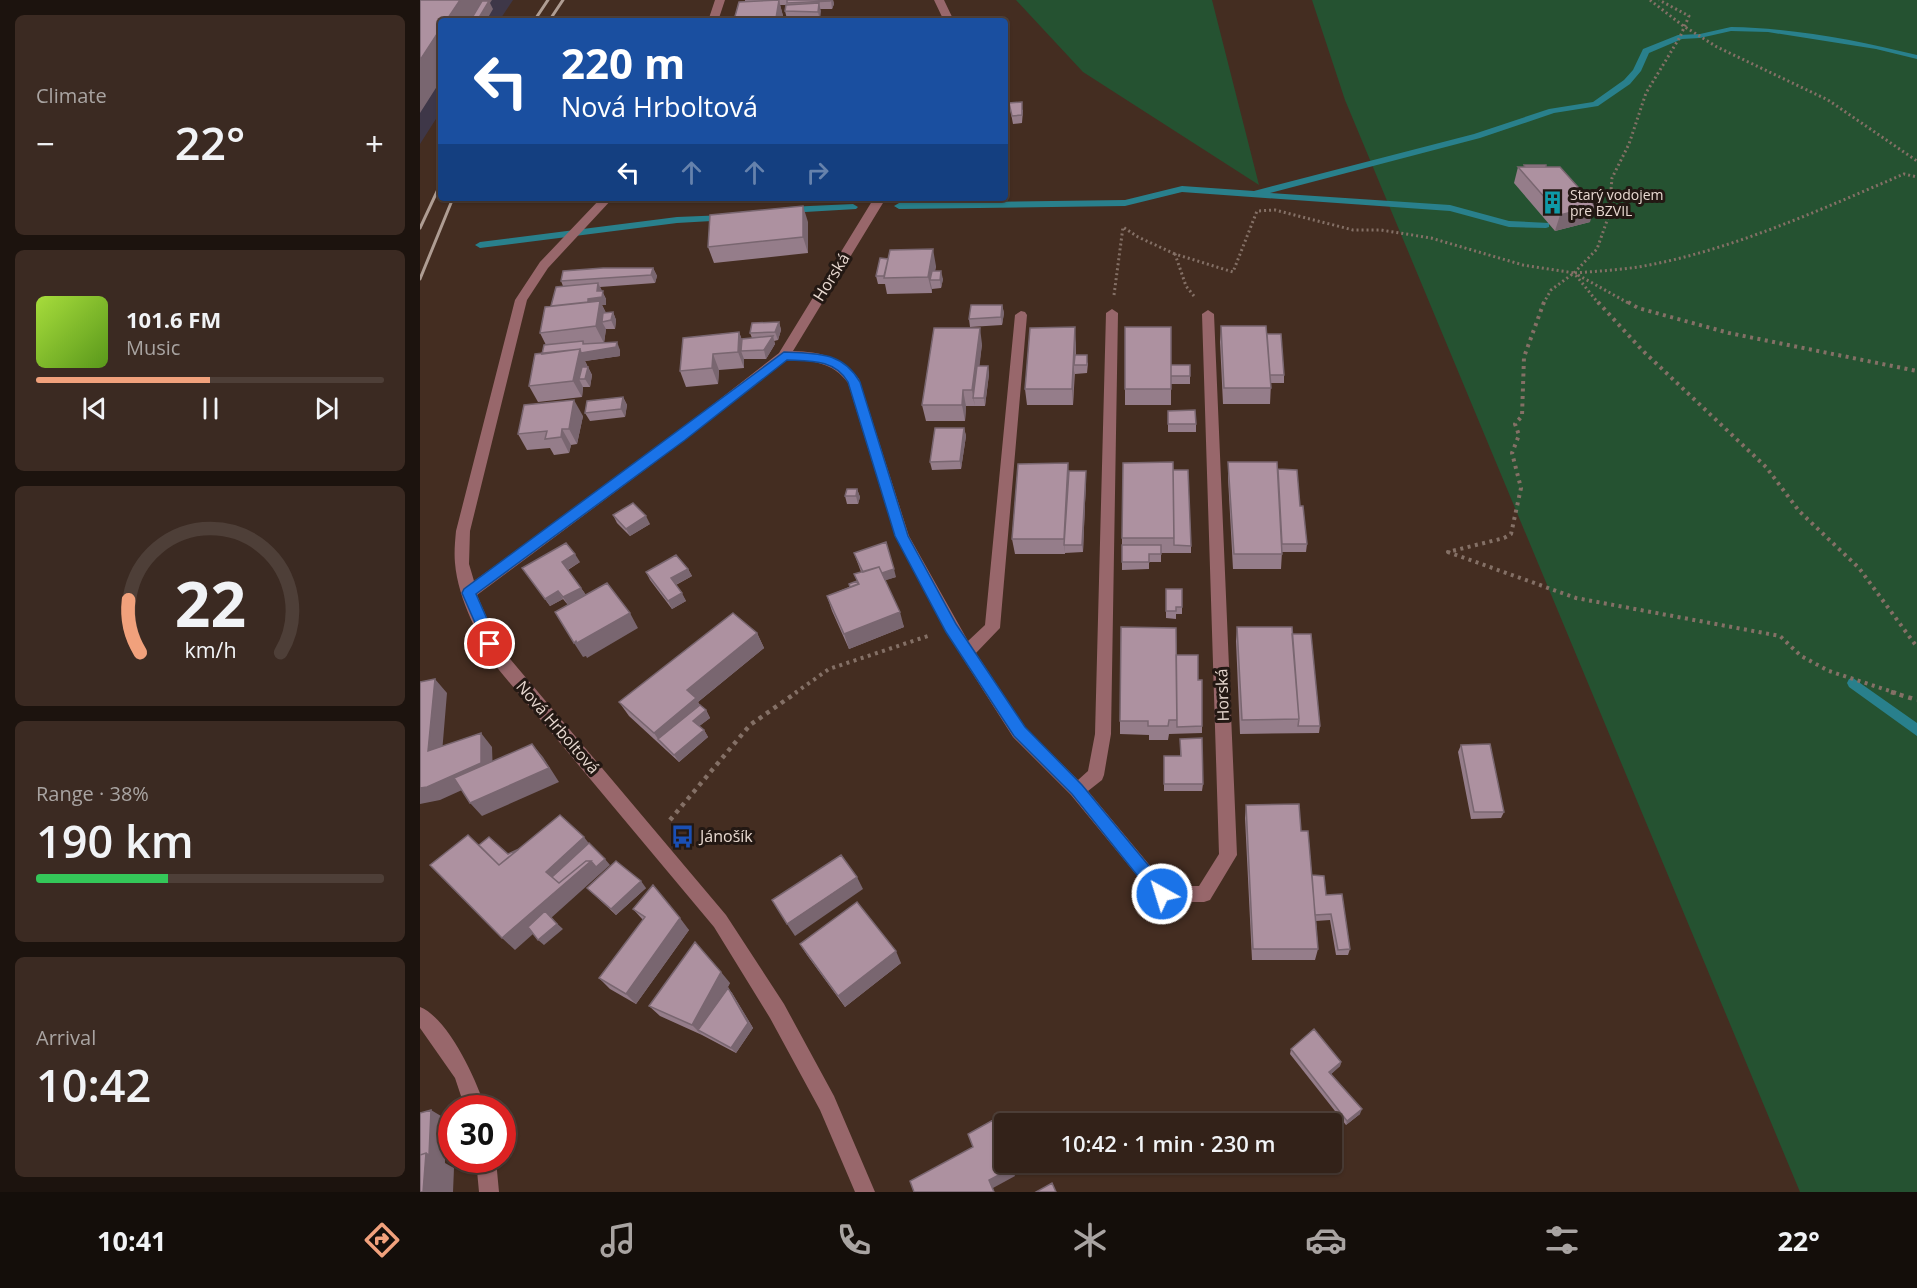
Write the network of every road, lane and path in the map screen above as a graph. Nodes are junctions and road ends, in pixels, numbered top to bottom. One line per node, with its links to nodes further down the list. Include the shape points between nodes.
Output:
1 (720, 0): 5 (street)
2 (939, 0): 6 (street)
3 (1650, 0): 7 (path, via 1717,47 1828,100)
4 (1659, 0): 12 (path, via 1689,16 1646,93 1629,144 1612,178 1610,215 1597,249)
5 (714, 18)
6 (948, 18)
7 (1917, 160)
8 (1917, 177): 12 (path, via 1904,174 1813,213 1697,253 1643,266)
9 (604, 201): 18 (street, Nová Hrboltová, via 544,265 520,300 464,531 462,564)
10 (878, 201): 16 (street, Horská)
11 (1175, 254): 12 (path, via 1233,272 1257,211 1275,210 1353,230 1431,238 1523,265); 13 (path, via 1123,226); 14 (path, via 1186,286)
12 (1574, 273): 17 (path, via 1638,308 1729,333); 20 (path, via 1642,350 1766,467 1799,511 1859,568); 22 (path, via 1551,290 1539,311 1524,357 1522,416 1515,424 1519,435 1512,453 1521,488 1511,534 1448,552 1576,598 1780,636 1801,656 1829,671)
13 (1112, 313): 23 (street, via 1103,734 1096,775)
14 (1208, 314): 23 (street, Horská, via 1228,855 1204,894 1162,894)
15 (1021, 315): 21 (street, via 992,628)
16 (784, 356): 18 (street, Horská, via 699,424); 19 (street, Horská, via 825,358 849,373 902,536)
17 (1917, 371)
18 (469, 593): 24 (street, Nová Hrboltová, via 480,623 505,665)
19 (951, 628): 21 (street, Horská); 24 (path, via 820,675 750,725)
20 (1917, 647)
21 (967, 651): 23 (street, Horská, via 1019,732)
22 (1917, 700)
23 (1077, 790)
24 (653, 839): 29 (street, Nová Hrboltová, via 720,921 777,1011 839,1127)
25 (420, 1016): 26 (street, via 463,1073)
26 (471, 1095)
27 (487, 1173): 28 (street)
28 (489, 1192)
29 (865, 1192)

